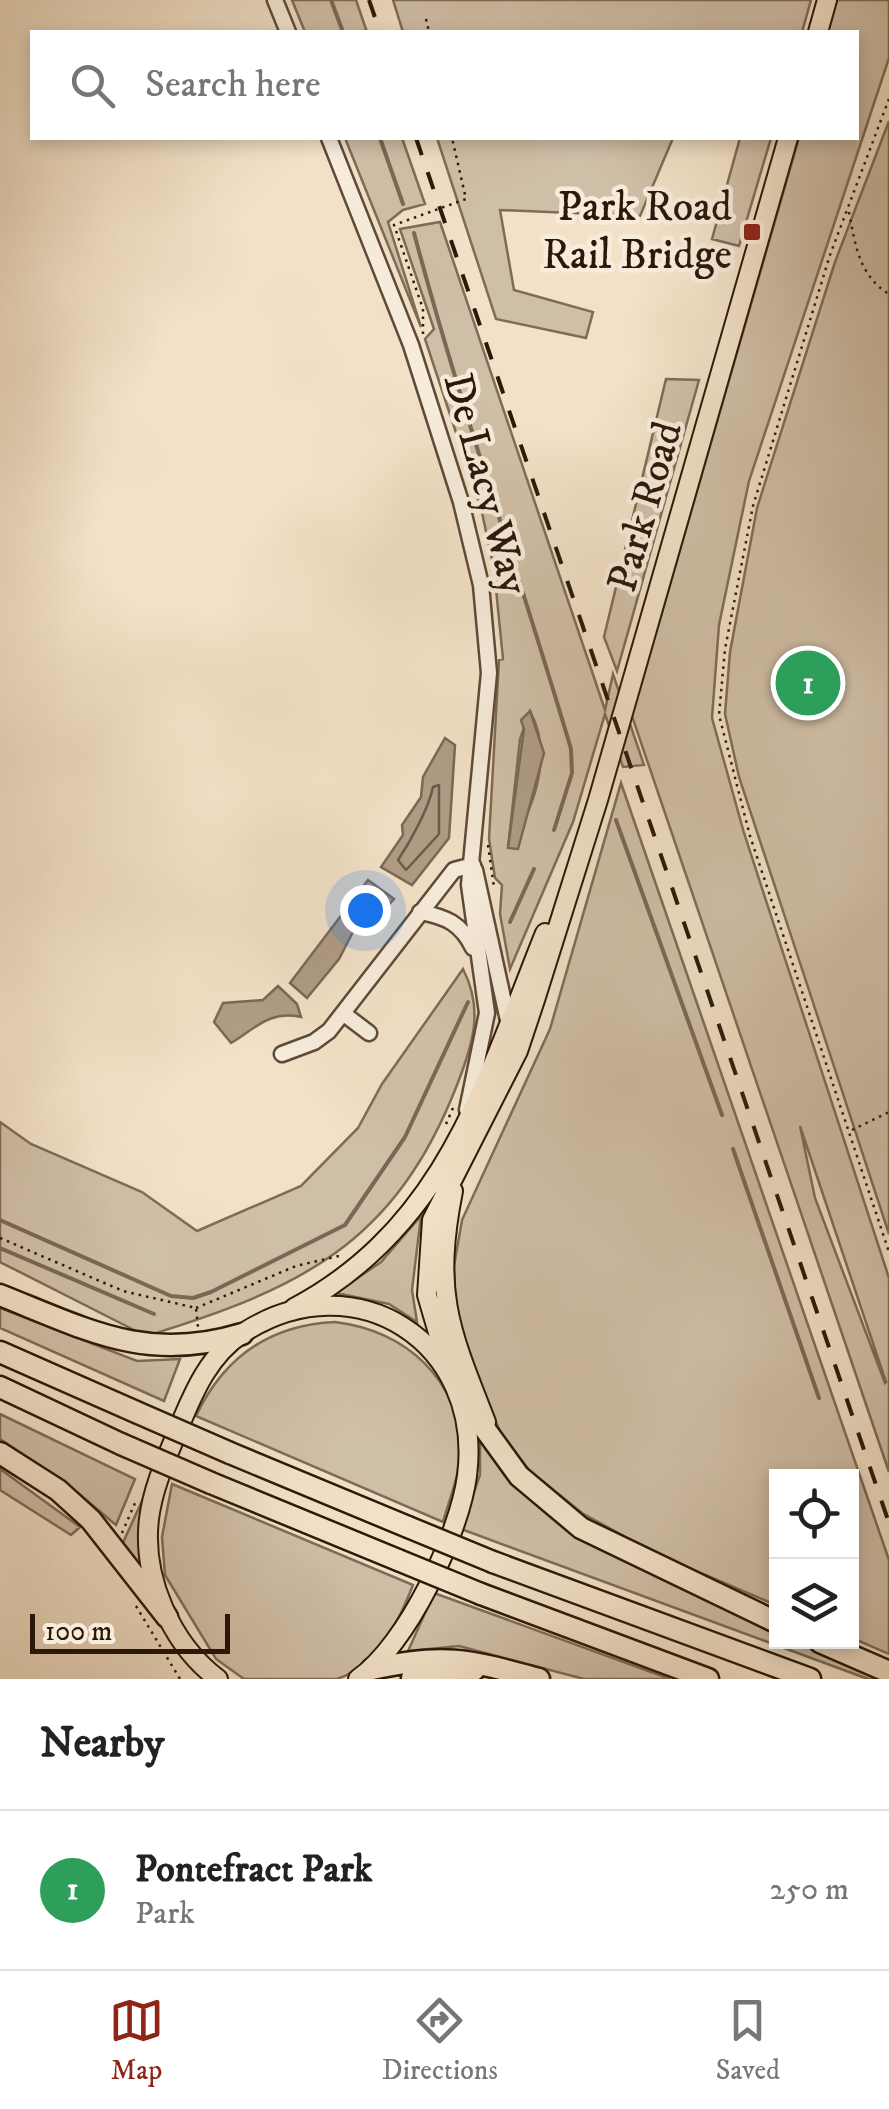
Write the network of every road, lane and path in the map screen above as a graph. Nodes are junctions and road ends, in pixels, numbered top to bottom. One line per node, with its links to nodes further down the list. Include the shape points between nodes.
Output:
1 (275, 0): 4 (street)
2 (827, 0): 6 (main road)
3 (426, 19): 5 (path)
4 (287, 30)
5 (428, 30)
6 (819, 30)
7 (889, 98): 11 (path)
8 (330, 140): 13 (street, De Lacy Way)
9 (452, 140): 13 (path, via 466,199 394,226 426,323 426,332)
10 (787, 140): 16 (main road, Park Road, via 598,800)
11 (849, 211): 12 (path, via 857,256); 27 (path, via 753,506 719,715 750,836)
12 (889, 294)
13 (411, 344): 15 (street, De Lacy Way, via 469,530 486,616 489,673)
14 (487, 840): 17 (path)
15 (473, 864): 18 (street, via 454,870); 19 (street, De Lacy Way, via 469,885); 21 (street, De Lacy Way)
16 (565, 894): 21 (main road, Park Road); 23 (main road, Park Road)
17 (495, 897)
18 (420, 912): 19 (street, via 445,916 462,928); 20 (street)
19 (478, 958): 28 (street, De Lacy Way, via 487,1014)
20 (344, 1014): 22 (street); 24 (street, via 314,1042)
21 (508, 1024): 23 (street, De Lacy Way); 28 (main road, Park Road)
22 (370, 1033)
23 (518, 1051): 29 (main road, Park Road)
24 (282, 1054)
25 (455, 1104): 28 (path)
26 (889, 1112): 27 (path)
27 (850, 1131): 31 (path)
28 (453, 1132): 29 (main road, Park Road)
29 (453, 1168): 35 (main road, Park Road, via 368,1260); 39 (main road, Park Road, via 432,1220 426,1260 429,1312); 42 (main road, via 441,1280 458,1348)
30 (0, 1238): 34 (path, via 122,1292)
31 (889, 1252)
32 (342, 1255): 34 (path, via 296,1266)
33 (0, 1296): 37 (highway, via 130,1345 179,1348)
34 (196, 1308): 36 (path)
35 (280, 1315): 37 (main road); 39 (main road, via 359,1309 408,1330)
36 (199, 1334)
37 (242, 1334): 45 (main road, via 215,1359 191,1397 153,1498 149,1558)
38 (0, 1352): 57 (highway, bridge, via 493,1562)
39 (448, 1368): 41 (main road, Park Road)
40 (0, 1387): 56 (highway, bridge, via 211,1483)
41 (461, 1396): 42 (highway); 50 (main road, Park Road, via 469,1444 458,1512 402,1636)
42 (496, 1446): 46 (highway, via 545,1501 581,1528)
43 (0, 1452): 45 (highway, via 91,1520)
44 (134, 1604): 52 (path)
45 (168, 1617): 51 (main road)
46 (769, 1619)
47 (836, 1649): 49 (highway)
48 (506, 1670): 50 (highway, via 439,1656); 54 (highway); 55 (highway)
49 (889, 1672)
50 (365, 1674)
51 (201, 1675): 53 (main road)
52 (180, 1679)
53 (218, 1679)
54 (411, 1679)
55 (539, 1679)
56 (708, 1679)
57 (810, 1679)

